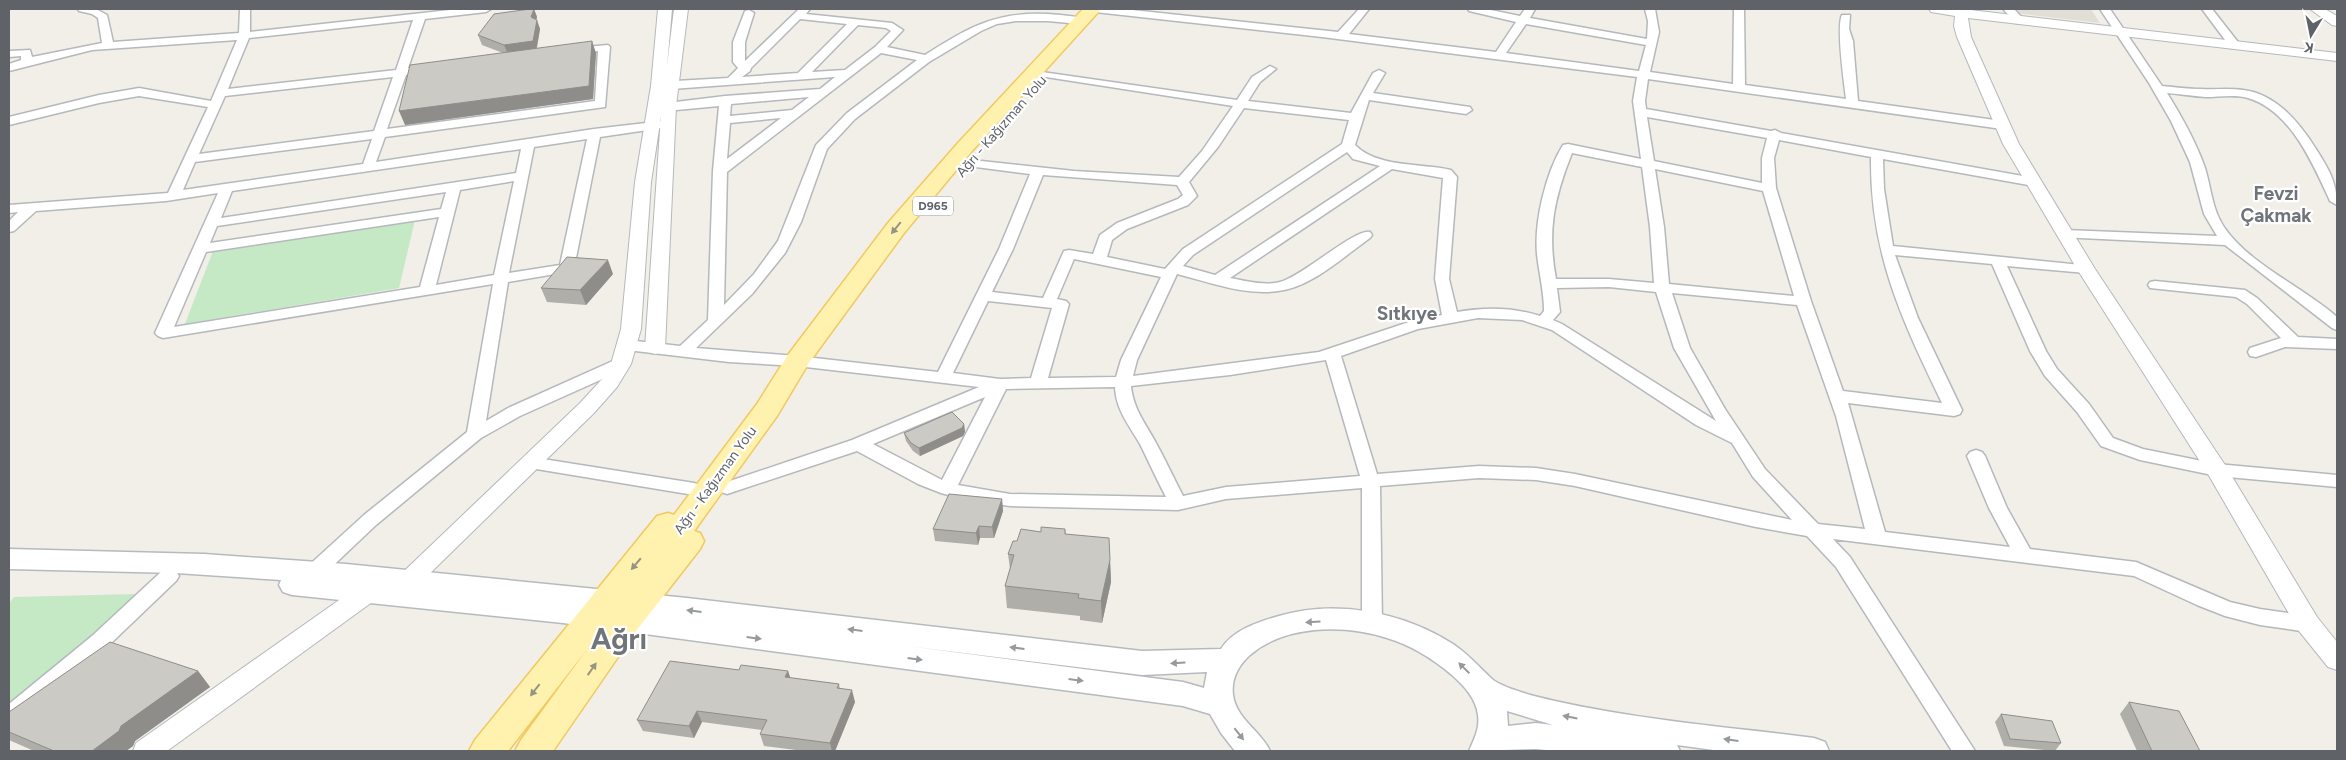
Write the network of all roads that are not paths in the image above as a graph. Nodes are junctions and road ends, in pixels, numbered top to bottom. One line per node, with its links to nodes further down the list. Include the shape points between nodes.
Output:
1 (83, 9): 30 (street, via 96,12 103,18)
2 (245, 9): 27 (street)
3 (486, 9): 20 (street)
4 (665, 9): 50 (street)
5 (681, 9): 50 (street)
6 (1364, 9): 28 (street)
7 (1473, 9): 22 (street)
8 (1530, 9): 22 (street)
9 (1650, 9): 29 (street)
10 (1739, 9): 51 (street)
11 (1936, 9): 19 (street)
12 (2008, 9): 23 (street)
13 (2105, 9): 26 (street)
14 (2207, 9): 31 (street)
15 (2316, 9): 25 (street)
16 (1096, 11): 28 (street); 37 (street, via 993,22 968,32); 46 (main road, Ağrı - Kağızman Yolu / D965); 123 (main road, Ağrı - Kağızman Yolu / D965, one-way to 123, via 965,147 896,228)
17 (802, 12): 24 (street); 41 (street)
18 (749, 13): 41 (street, via 739,42 739,62)
19 (1962, 13): 23 (street); 67 (street, via 1964,37)
20 (420, 17): 27 (street); 43 (street)
21 (1846, 17): 58 (street, via 1844,29)
22 (1523, 20): 29 (street); 35 (street)
23 (2020, 21): 26 (street)
24 (855, 22): 32 (street, via 897,28 898,32); 48 (street)
25 (2337, 22)
26 (2121, 33): 31 (street); 52 (street)
27 (244, 36): 30 (street); 54 (street)
28 (1341, 36): 35 (street)
29 (1652, 43): 47 (street)
30 (108, 45): 38 (street)
31 (2235, 46): 36 (street)
32 (879, 49): 37 (street); 44 (street)
33 (565, 52): 69 (street, via 604,47 602,104)
34 (9, 54): 38 (street, via 26,52)
35 (1499, 56): 47 (street)
36 (2337, 57)
37 (928, 59): 114 (street, via 870,100 826,141 792,230 782,247 766,270)
38 (27, 62): 39 (street)
39 (9, 68)
40 (439, 68): 43 (street)
41 (746, 69): 49 (street)
42 (1270, 69): 57 (street, via 1252,82)
43 (400, 73): 54 (street); 69 (street)
44 (846, 73): 48 (street); 53 (street)
45 (1379, 73): 55 (street)
46 (1046, 74): 57 (street); 75 (main road, Ağrı - Kağızman Yolu / D965)
47 (1644, 75): 51 (street); 61 (street, via 1639,95)
48 (801, 76): 49 (street)
49 (731, 81): 50 (street)
50 (664, 86): 63 (street)
51 (1739, 88): 58 (street)
52 (2160, 89): 88 (street, via 2238,93 2252,95 2267,103 2314,155); 96 (street, via 2196,163 2212,217)
53 (822, 92): 56 (street); 62 (street)
54 (222, 93): 59 (street)
55 (1366, 96): 60 (street); 64 (street)
56 (725, 100): 63 (street); 65 (street)
57 (1241, 104): 64 (street); 82 (street, via 1201,163)
58 (1852, 104): 67 (street)
59 (216, 105): 66 (street, via 139,92); 74 (street)
60 (1466, 110)
61 (1642, 112): 70 (street); 76 (street)
62 (796, 113): 65 (street); 79 (street)
63 (661, 115): 68 (street); 118 (street, via 643,182); 119 (street)
64 (1356, 116): 72 (street)
65 (724, 120): 79 (street)
66 (9, 121)
67 (2002, 125): 83 (street)
68 (594, 133): 71 (street); 103 (street, via 567,268)
69 (379, 134): 74 (street); 78 (street)
70 (1776, 134): 73 (street); 86 (street, via 1768,158)
71 (528, 144): 78 (street); 81 (street)
72 (1348, 146): 77 (street, via 1358,156); 102 (street, via 1188,252)
73 (1877, 154): 83 (street); 98 (street, via 1880,222)
74 (190, 160): 87 (street)
75 (968, 162): 80 (street); 123 (main road, Ağrı - Kağızman Yolu / D965, via 864,299)
76 (1648, 164): 86 (street); 105 (street, via 1568,148 1551,198 1544,232); 107 (street)
77 (1390, 165): 104 (street); 112 (street, via 1446,172 1450,177 1442,279)
78 (368, 167): 85 (street)
79 (720, 171): 114 (street)
80 (1038, 171): 82 (street); 109 (street, via 1006,249)
81 (522, 176): 84 (street); 103 (street)
82 (1182, 181): 99 (street, via 1190,196 1183,202 1122,226 1105,238)
83 (2034, 182): 94 (street)
84 (454, 186): 91 (street); 92 (street)
85 (227, 188): 87 (street); 92 (street)
86 (1769, 188): 110 (street)
87 (174, 196): 89 (street)
88 (2337, 201)
89 (31, 208): 90 (street); 93 (street)
90 (9, 209)
91 (446, 212): 97 (street); 108 (street)
92 (212, 223): 97 (street)
93 (9, 228)
94 (2065, 234): 96 (street); 101 (street)
95 (1365, 235): 104 (street, via 1289,284 1264,287)
96 (2230, 241): 115 (street, via 2317,306)
97 (200, 249): 108 (street, via 163,334)
98 (1887, 250): 100 (street); 129 (street, via 1894,279 1913,327 1954,410)
99 (1099, 259): 102 (street); 111 (street, via 1069,254)
100 (1997, 260): 101 (street); 135 (street, via 2038,352 2107,442 2140,454)
101 (2086, 269): 135 (street)
102 (1170, 271): 104 (street); 127 (street, via 1129,360)
103 (502, 278): 108 (street); 130 (street)
104 (1220, 279)
105 (1550, 284): 107 (street, via 1578,282); 113 (street, via 1552,312)
106 (2155, 285): 116 (street, via 2240,293)
107 (1662, 287): 110 (street); 131 (street, via 1682,348 1718,412)
108 (427, 290)
109 (982, 296): 111 (street); 125 (street)
110 (1803, 301): 129 (street)
111 (1048, 302): 126 (street, via 1060,304)
112 (1450, 318): 113 (street, via 1498,313); 122 (street, via 1414,325)
113 (1544, 321): 131 (street, via 1586,344 1702,421)
114 (716, 322): 120 (street)
115 (2337, 325)
116 (2294, 342): 117 (street); 121 (street, via 2267,346)
117 (2337, 344)
118 (627, 345): 119 (street); 124 (street)
119 (655, 348): 120 (street)
120 (684, 351): 123 (street)
121 (2256, 352)
122 (1332, 353): 127 (street, via 1230,370); 136 (street)
123 (805, 363): 125 (street); 138 (main road, via 782,411); 139 (main road, via 750,409); 144 (main road, Ağrı - Kağızman Yolu / D965)
124 (621, 364): 130 (street, via 514,412); 134 (street, via 587,408)
125 (943, 378): 128 (street)
126 (1038, 382): 127 (street); 128 (street)
127 (1123, 382): 141 (street, via 1129,413)
128 (1000, 384): 132 (street); 140 (street)
129 (1837, 396): 143 (street)
130 (475, 434): 147 (street, via 370,520)
131 (1738, 439): 142 (street, via 1759,473)
132 (858, 444): 138 (street); 140 (street)
133 (1976, 456): 145 (street, via 1998,508)
134 (530, 462): 139 (street); 150 (street)
135 (2217, 470): 137 (street); 154 (street)
136 (1372, 482): 141 (street, via 1226,493); 142 (street, via 1479,472 1536,474); 153 (street)
137 (2337, 482)
138 (727, 488): 152 (main road, via 696,531)
139 (694, 489): 152 (main road, one-way to 152, via 651,547)
140 (947, 489): 141 (street, via 1010,500)
141 (1178, 504)
142 (1813, 530): 143 (street); 170 (street, via 1843,562)
143 (1877, 538): 145 (street)
144 (664, 550)
145 (2024, 555): 154 (street, via 2136,569 2238,612)
146 (9, 559): 147 (main road)
147 (314, 572): 150 (main road)
148 (9, 574): 149 (main road)
149 (169, 576): 151 (main road, via 217,577); 160 (street, via 92,648)
150 (408, 581): 152 (main road)
151 (367, 593): 152 (main road); 163 (street)
152 (615, 611): 155 (main road, one-way to 152, via 1142,663); 159 (main road, one-way to 159, via 1183,694); 164 (main road, one-way to 164); 166 (main road, one-way to 152)
153 (1372, 623): 155 (main road, one-way to 155, via 1339,620 1276,626 1247,640); 157 (main road, one-way to 153, via 1462,664 1435,646 1407,633)
154 (2308, 624): 156 (street)
155 (1227, 660): 159 (main road, via 1219,681)
156 (2337, 660)
157 (1485, 690): 161 (main road, via 1494,722); 169 (main road, one-way to 157, via 1577,719 1549,713)
158 (559, 691): 165 (main road)
159 (1220, 705): 167 (main road, one-way to 167)
160 (9, 716)
161 (1487, 746): 162 (main road, via 1536,736)
162 (1608, 747): 168 (main road)
163 (146, 751)
164 (487, 751)
165 (515, 751)
166 (533, 751)
167 (1255, 751)
168 (1665, 751)
169 (1814, 751)
170 (1964, 751)

